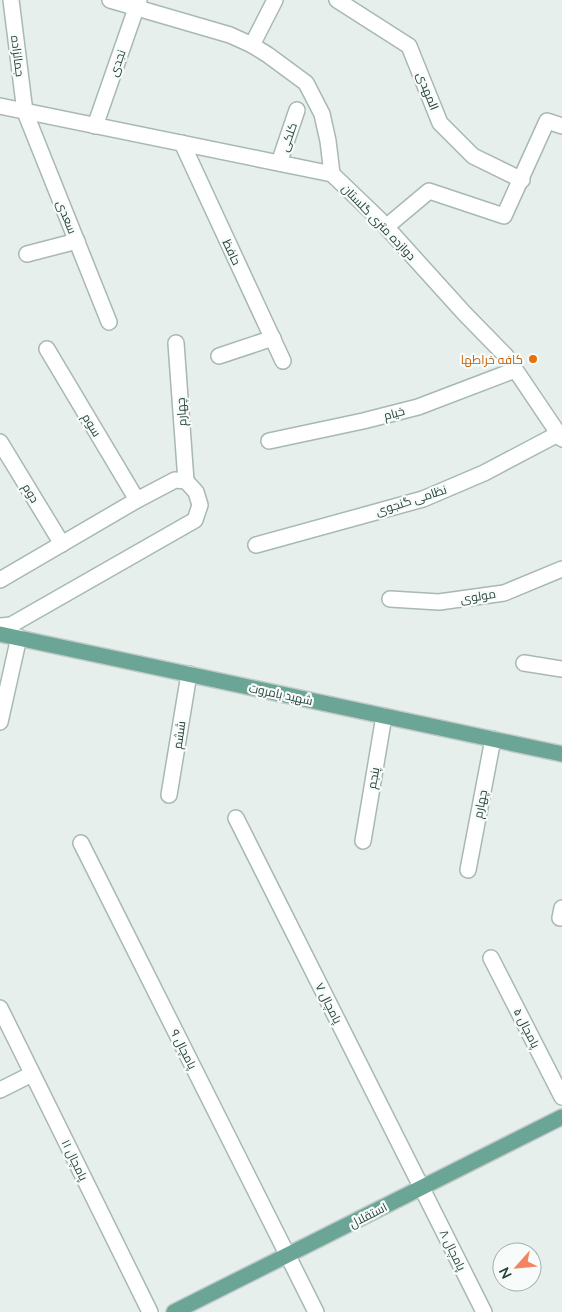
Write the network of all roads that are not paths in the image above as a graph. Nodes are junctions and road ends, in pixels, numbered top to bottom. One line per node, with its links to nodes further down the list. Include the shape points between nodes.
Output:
1 (11, 0): 9 (street, جمالزاده)
2 (110, 0): 5 (street)
3 (275, 0): 6 (street)
4 (339, 1): 15 (street, المهدی, via 410,46 440,123 473,156)
5 (138, 4): 6 (street); 10 (street, نجدی)
6 (252, 45): 14 (street, via 306,83 322,114)
7 (0, 106): 9 (street, دوازده متری گلستان)
8 (298, 110): 13 (street, کلکی)
9 (25, 112): 10 (street, دوازده متری گلستان); 17 (street, سعدی)
10 (95, 126): 12 (street, دوازده متری گلستان)
11 (562, 126): 15 (street, via 547,122)
12 (182, 144): 13 (street, دوازده متری گلستان); 20 (street, حافظ)
13 (279, 164): 14 (street, دوازده متری گلستان)
14 (332, 174): 16 (street, دوازده متری گلستان)
15 (522, 180): 16 (street, via 504,216 429,191)
16 (386, 227): 25 (street, دوازده متری گلستان, via 506,356)
17 (77, 241): 18 (street); 19 (street, سعدی)
18 (27, 254)
19 (109, 322)
20 (272, 338): 23 (street); 24 (street, حافظ)
21 (176, 343): 29 (street, چهارم)
22 (47, 349): 30 (street, سوم)
23 (219, 356)
24 (282, 361)
25 (515, 370): 26 (street, دوازده متری گلستان); 27 (street, خیام, via 418,407)
26 (560, 436): 32 (street, نظامی گنجوی, via 423,499)
27 (269, 441)
28 (0, 442): 31 (street, دوم)
29 (186, 482): 30 (street, via 175,480); 36 (street, via 196,492 200,505 195,520 11,625)
30 (137, 500): 31 (street)
31 (62, 544): 34 (street)
32 (256, 545)
33 (562, 569): 35 (street, مولوی, via 504,592 439,602)
34 (0, 580)
35 (390, 599)
36 (0, 626)
37 (0, 634): 38 (main road, شهید بامروت)
38 (19, 637): 41 (main road, شهید بامروت); 43 (street)
39 (524, 663): 40 (street)
40 (562, 669)
41 (189, 674): 42 (main road, شهید بامروت); 46 (street, ششم)
42 (384, 716): 44 (main road, شهید بامروت); 48 (street, پنجم)
43 (0, 722)
44 (493, 739): 45 (main road, شهید بامروت); 50 (street, چهارم)
45 (562, 754)
46 (169, 795)
47 (236, 818): 57 (street, پامچال ۷)
48 (363, 841)
49 (82, 843): 58 (street, پامچال ۹)
50 (468, 870)
51 (491, 958): 55 (street, پامچال ۵)
52 (0, 1008): 53 (street, پامچال ۱۱)
53 (32, 1074): 54 (street); 59 (street, پامچال ۱۱)
54 (0, 1090)
55 (562, 1097)
56 (562, 1117): 57 (main road, استقلال)
57 (422, 1188): 58 (main road, استقلال); 62 (street, پامچال ۸)
58 (287, 1255): 60 (main road, استقلال); 61 (street, پامچال ۹)
59 (150, 1312)
60 (174, 1312)
61 (316, 1312)
62 (484, 1312)

